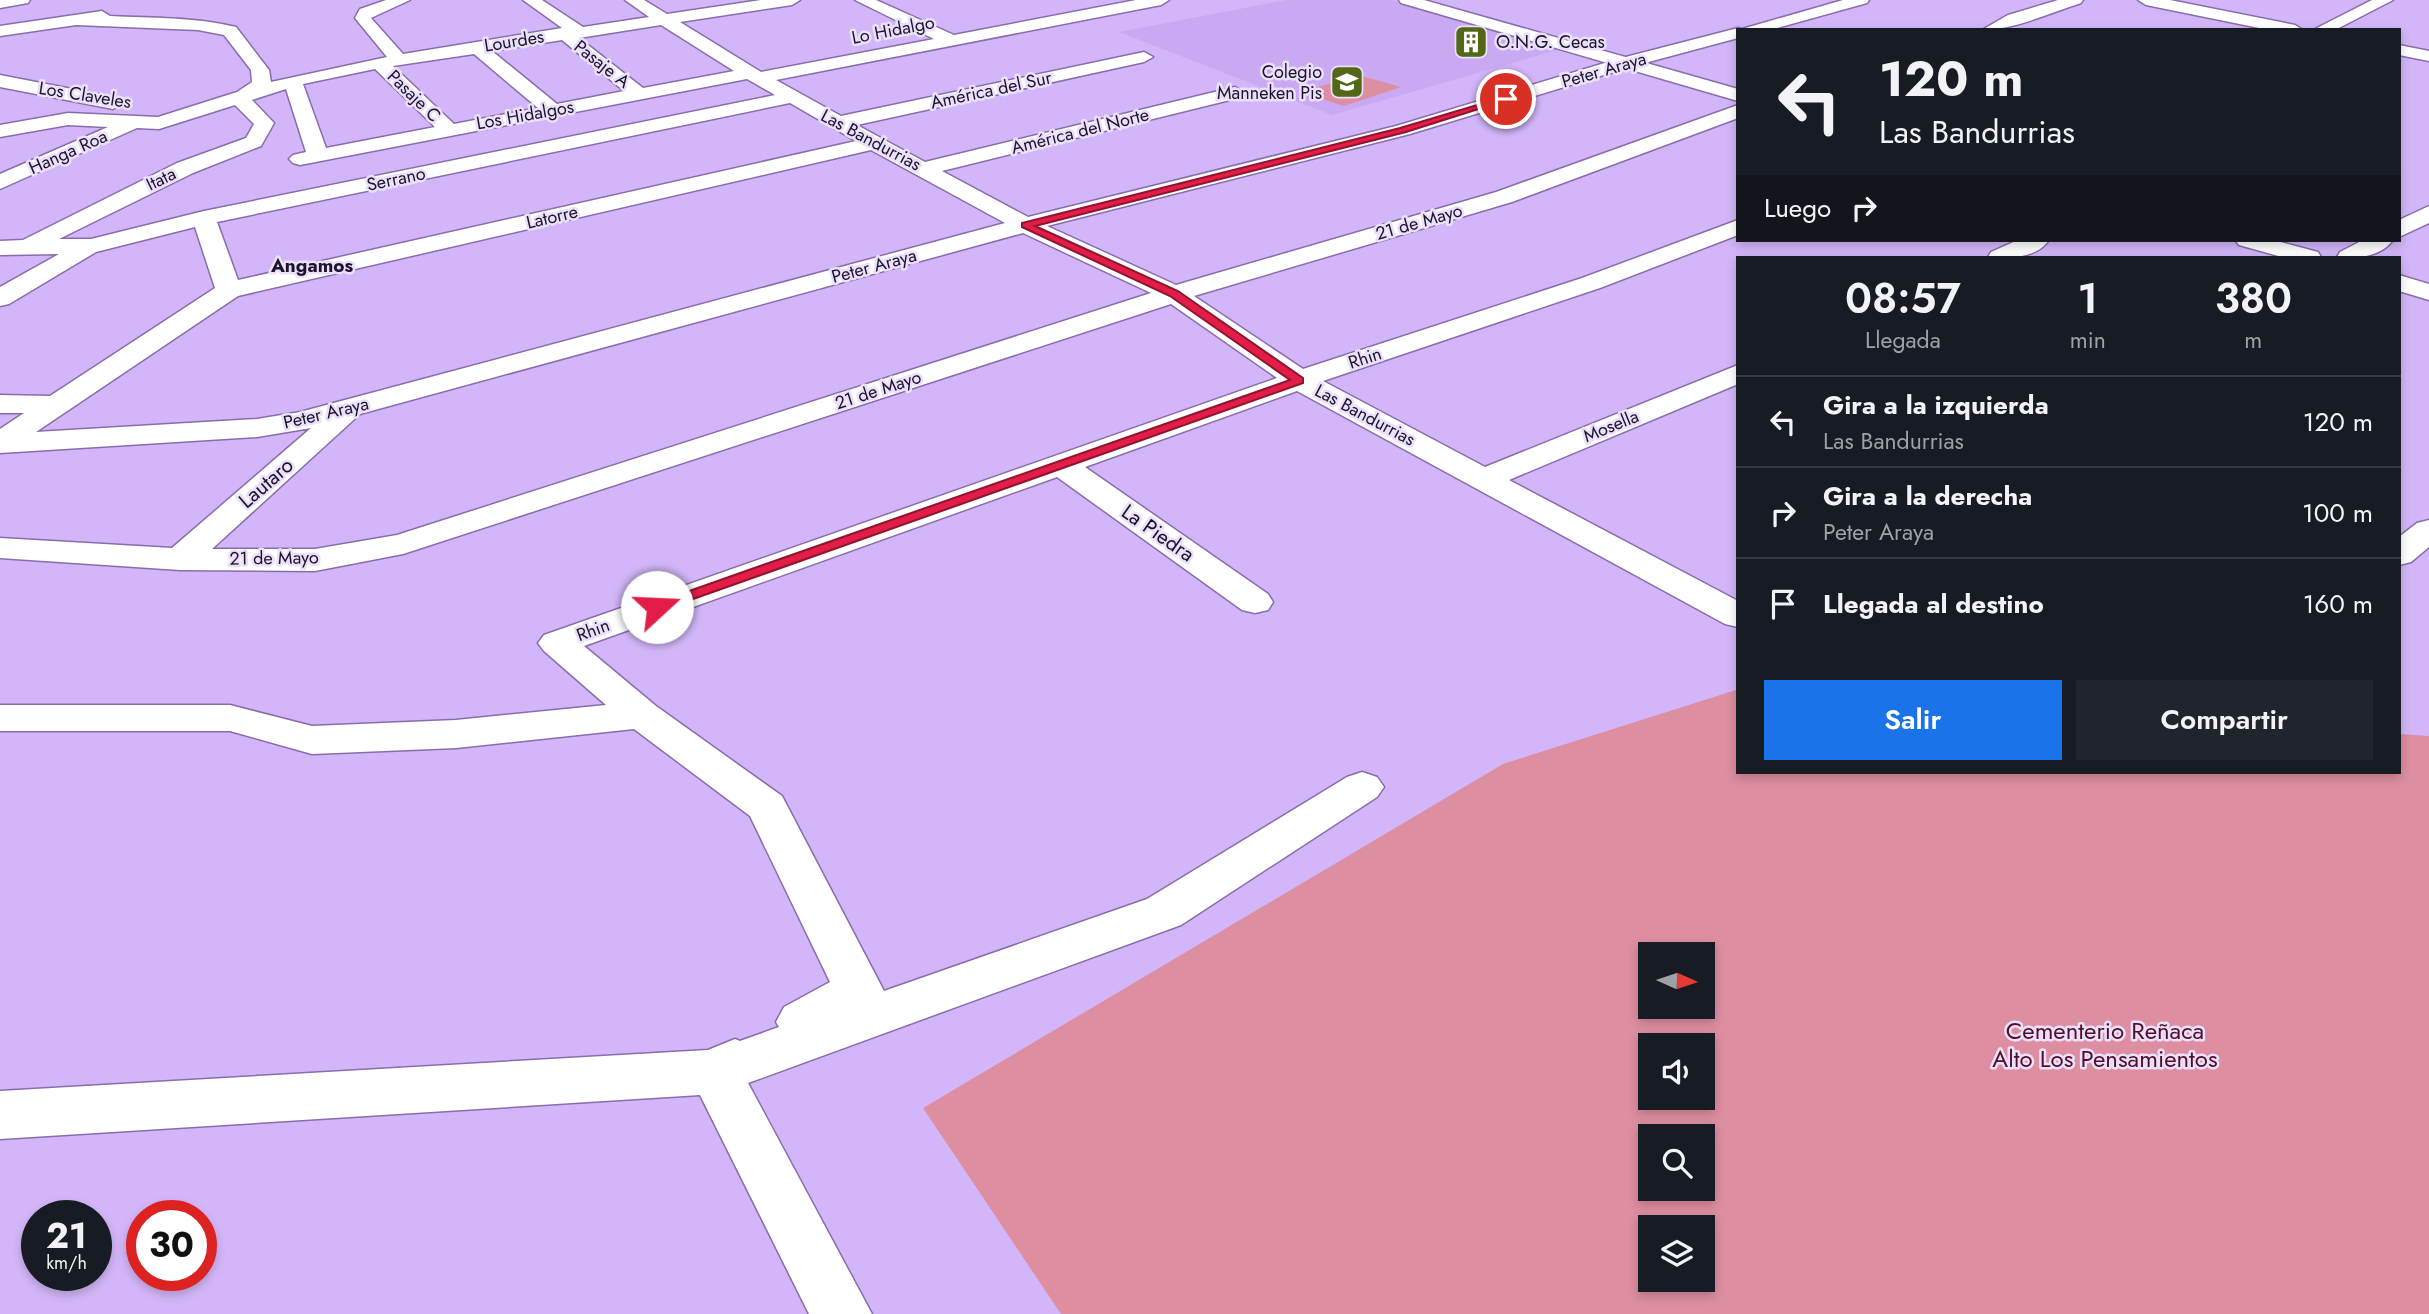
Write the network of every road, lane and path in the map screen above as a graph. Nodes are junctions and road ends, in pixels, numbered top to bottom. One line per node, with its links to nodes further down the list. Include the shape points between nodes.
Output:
1 (22, 0): 13 (street)
2 (402, 0): 29 (street, via 379,6 363,18)
3 (531, 0): 22 (street, Pasaje A)
4 (633, 0): 16 (street, Las Bandurrias)
5 (792, 0): 16 (street, Lourdes)
6 (863, 0): 24 (street)
7 (1161, 0): 24 (street, Lo Hidalgo)
8 (1407, 0): 31 (street)
9 (1861, 0): 17 (street)
10 (2075, 0): 18 (street)
11 (2146, 0): 19 (street)
12 (2385, 0): 20 (street)
13 (0, 3)
14 (171, 6): 15 (street)
15 (76, 20): 21 (street); 39 (street, via 198,25 230,31 260,70 262,84)
16 (662, 20): 22 (street, Lourdes); 32 (street, Las Bandurrias)
17 (1756, 28)
18 (1994, 28)
19 (2285, 28)
20 (2325, 28)
21 (0, 31)
22 (570, 32): 25 (street, Lourdes); 37 (street, Pasaje A)
23 (1736, 34): 31 (street, Peter Araya)
24 (951, 40): 32 (street, Lo Hidalgo)
25 (477, 47): 29 (street, Lourdes); 41 (street)
26 (2401, 50): 27 (street)
27 (2429, 56)
28 (1144, 58): 44 (street, América del Sur)
29 (398, 59): 30 (street, Lourdes)
30 (379, 63): 34 (street, Lourdes); 45 (street, Pasaje C)
31 (1624, 63): 36 (street); 52 (street, Peter Araya, via 1403,130)
32 (754, 76): 37 (street, Los Hidalgos); 38 (street, Las Bandurrias)
33 (0, 81): 40 (street, Los Claveles, via 113,103)
34 (293, 81): 39 (street, Lourdes); 45 (street, Los Hidalgos, via 309,158)
35 (1236, 93): 48 (street, América del Norte)
36 (1736, 94)
37 (640, 95): 41 (street, Los Hidalgos)
38 (792, 97): 44 (street, Las Bandurrias); 51 (street, Serrano)
39 (240, 99): 40 (street, Lourdes); 59 (street, Itata, via 264,123 254,142 185,168)
40 (213, 107): 43 (street, Lourdes, via 159,123)
41 (552, 110): 45 (street, Los Hidalgos)
42 (1736, 112): 66 (street, 21 de Mayo, via 1504,197)
43 (136, 122): 46 (street, via 68,120); 49 (street, Hanga Roa)
44 (838, 123): 47 (street, Las Bandurrias)
45 (448, 129)
46 (0, 131)
47 (874, 143): 48 (street, Las Bandurrias); 64 (street, Latorre)
48 (924, 169): 52 (street, Las Bandurrias)
49 (0, 183)
50 (2429, 214): 54 (street)
51 (204, 218): 58 (street, Serrano); 64 (street)
52 (1025, 225): 66 (street, Las Bandurrias); 72 (street, Peter Araya)
53 (1736, 228): 69 (street, Rhin, via 1591,283)
54 (2401, 229)
55 (2033, 242): 60 (street)
56 (2254, 242): 61 (street)
57 (2377, 242): 62 (street)
58 (91, 246): 59 (street, Serrano); 67 (street)
59 (11, 248)
60 (2002, 256)
61 (2305, 256)
62 (2351, 256)
63 (2401, 284): 65 (street)
64 (229, 290): 71 (street, Latorre)
65 (2429, 292)
66 (1174, 294): 69 (street, Las Bandurrias); 79 (street, 21 de Mayo, via 403,544 315,560)
67 (0, 298)
68 (1736, 375): 75 (street, Mosella)
69 (1299, 380): 74 (street, Rhin); 75 (street, Las Bandurrias)
70 (0, 404): 71 (street)
71 (55, 405): 73 (street, Latorre)
72 (352, 408): 73 (street, Peter Araya, via 257,428); 79 (street, Lautaro)
73 (0, 443)
74 (1060, 464): 80 (street, La Piedra); 82 (street, Rhin, via 556,643)
75 (1484, 479): 81 (street, Las Bandurrias)
76 (2429, 530): 78 (street)
77 (0, 548): 79 (street, 21 de Mayo)
78 (2401, 553)
79 (180, 559)
80 (1255, 602)
81 (1736, 615)
82 (642, 715): 83 (street, via 456,734 312,740 230,718); 85 (street, via 767,807 859,990)
83 (0, 718)
84 (1362, 787): 85 (street, via 1164,912)
85 (715, 1072): 86 (street); 87 (street)
86 (0, 1115)
87 (841, 1314)

